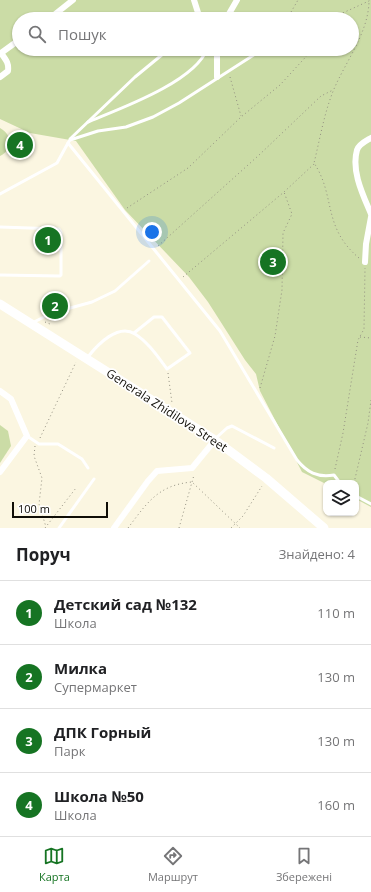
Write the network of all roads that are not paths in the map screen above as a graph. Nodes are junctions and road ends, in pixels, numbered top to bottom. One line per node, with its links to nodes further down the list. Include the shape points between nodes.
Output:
1 (73, 0): 4 (street)
2 (194, 0): 5 (street)
3 (237, 0): 6 (street)
4 (58, 12)
5 (198, 12)
6 (230, 12)
7 (12, 45): 8 (street)
8 (0, 53): 13 (street, via 8,63 8,71)
9 (160, 56): 15 (lane)
10 (203, 56): 15 (lane, via 188,71 147,97)
11 (217, 56): 14 (street)
12 (252, 56): 14 (lane)
13 (0, 77)
14 (217, 78): 17 (lane, via 153,117 126,127)
15 (88, 122): 17 (lane)
16 (371, 138): 19 (street, via 357,149 356,173)
17 (69, 141): 18 (lane, via 57,163); 35 (lane, via 220,331 297,460 305,469 323,477 334,475)
18 (0, 194)
19 (371, 215): 22 (street)
20 (0, 227): 23 (lane, via 59,229 61,275)
21 (149, 261): 25 (lane, via 115,291 92,302 52,313)
22 (365, 262)
23 (0, 275)
24 (0, 304): 25 (main road, Generala Zhidilova Street)
25 (31, 324): 27 (main road, Generala Zhidilova Street)
26 (134, 333): 26 (lane, via 155,352 167,369 190,353 164,317 154,317); 27 (lane, via 121,331 108,337)
27 (87, 359): 30 (main road, Generala Zhidilova Street)
28 (0, 391): 29 (street, via 11,399)
29 (27, 436): 32 (lane, via 39,444 58,444 82,459); 33 (street)
30 (215, 440): 31 (lane, via 232,426); 39 (street, via 196,465 188,470 157,471); 40 (main road, Generala Zhidilova Street, via 266,478)
31 (274, 448)
32 (88, 468)
33 (0, 472)
34 (94, 479): 38 (lane)
35 (338, 480)
36 (359, 498): 37 (lane)
37 (371, 504)
38 (59, 528)
39 (114, 528)
40 (324, 528)

